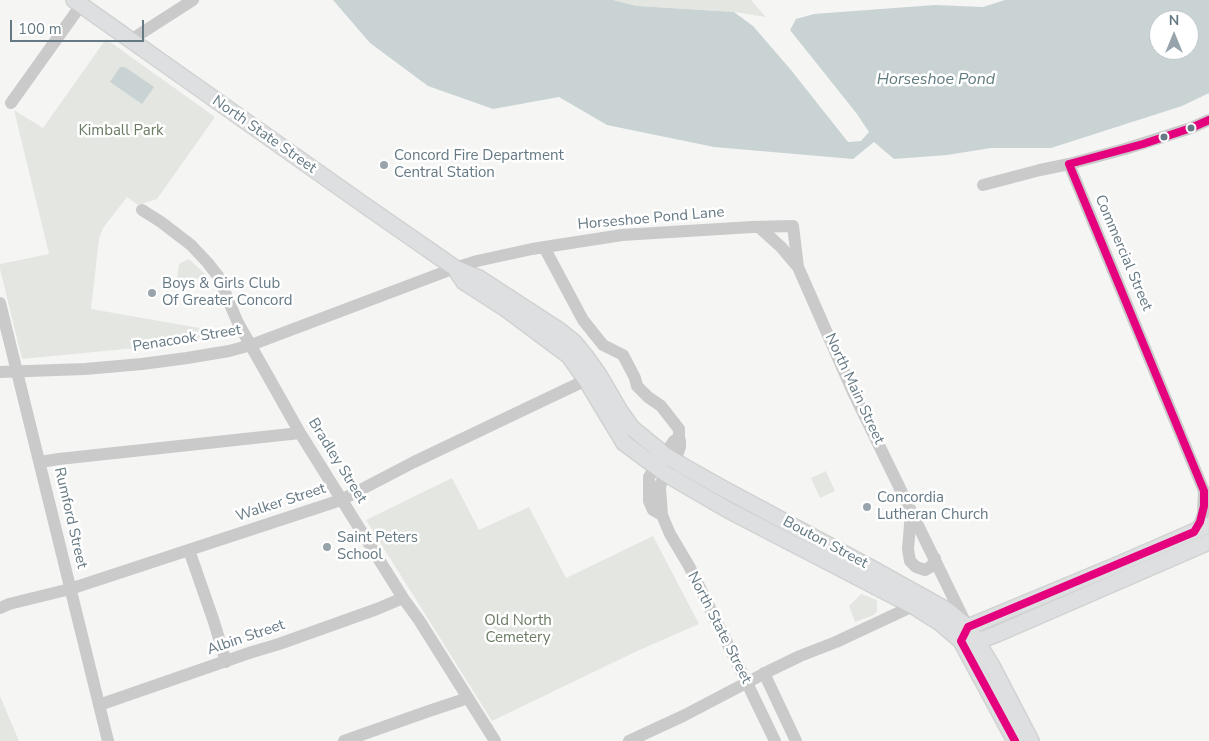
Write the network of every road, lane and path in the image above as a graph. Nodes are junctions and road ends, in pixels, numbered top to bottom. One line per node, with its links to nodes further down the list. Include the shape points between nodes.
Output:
1 (193, 0): 3 (street)
2 (78, 3): 3 (main road, North State Street); 4 (street)
3 (131, 41): 13 (main road, North State Street)
4 (11, 104)
5 (1209, 120): 6 (street, via 1151,142)
6 (1068, 164): 7 (street); 23 (street, Commercial Street)
7 (983, 185)
8 (142, 210): 15 (street, Bradley Street, via 191,244 213,269)
9 (793, 226): 10 (street, Horseshoe Pond Lane); 12 (street, North Main Street)
10 (759, 227): 11 (street, Horseshoe Pond Lane, via 622,235); 12 (street, North Main Street)
11 (544, 247): 13 (street, Horseshoe Pond Lane); 20 (street, via 583,320 603,345 622,355 637,386 661,406 679,429 679,438 674,442)
12 (798, 267): 25 (street, North Main Street, via 853,392)
13 (455, 268): 15 (street, Penacook Street); 18 (main road, North State Street, via 464,282 569,356); 20 (main road, North State Street, via 479,278 574,342 600,375 632,428)
14 (0, 303): 16 (street, Rumford Street)
15 (251, 345): 16 (street, Penacook Street, via 142,364); 19 (street, Bradley Street)
16 (18, 371): 17 (street, Penacook Street); 21 (street, Rumford Street)
17 (0, 372)
18 (586, 380): 22 (main road, North State Street, via 624,443); 24 (street, Walker Street)
19 (300, 432): 21 (street); 24 (street, Bradley Street)
20 (670, 458): 22 (street, North State Street); 37 (main road, Bouton Street, via 873,568 947,610)
21 (40, 462): 33 (street, Rumford Street)
22 (660, 470): 35 (main road, Bouton Street, via 728,510); 42 (street, North State Street, via 649,477 649,501 653,510 662,515)
23 (1207, 493): 27 (street, Commercial Street, via 1203,514)
24 (341, 500): 30 (street, Walker Street); 34 (street, Bradley Street)
25 (911, 510): 31 (street, North Main Street); 31 (street, via 910,561 925,570 932,566)
26 (1209, 525): 27 (main road)
27 (1194, 532): 29 (main road)
28 (1206, 545): 29 (main road)
29 (1173, 549): 32 (main road)
30 (189, 550): 33 (street, Walker Street); 40 (street)
31 (935, 558): 37 (street, North Main Street)
32 (1120, 572): 37 (main road); 39 (main road)
33 (70, 589): 36 (street, Walker Street); 44 (street, Rumford Street)
34 (403, 598): 40 (street, Albin Street); 43 (street, Bradley Street)
35 (913, 606): 38 (main road, Bouton Street); 41 (street)
36 (0, 608)
37 (968, 627): 38 (main road); 39 (main road, Bouton Street)
38 (961, 641): 39 (main road); 52 (main road)
39 (978, 642): 53 (main road)
40 (226, 662): 44 (street, Albin Street)
41 (764, 673): 42 (street); 51 (street)
42 (748, 683): 49 (street); 50 (street, North State Street)
43 (468, 698): 45 (street, via 429,711); 48 (street, Bradley Street)
44 (99, 705): 46 (street, Rumford Street)
45 (372, 737): 47 (street)
46 (108, 741)
47 (344, 741)
48 (495, 741)
49 (629, 741)
50 (775, 741)
51 (796, 741)
52 (1015, 741)
53 (1031, 741)

